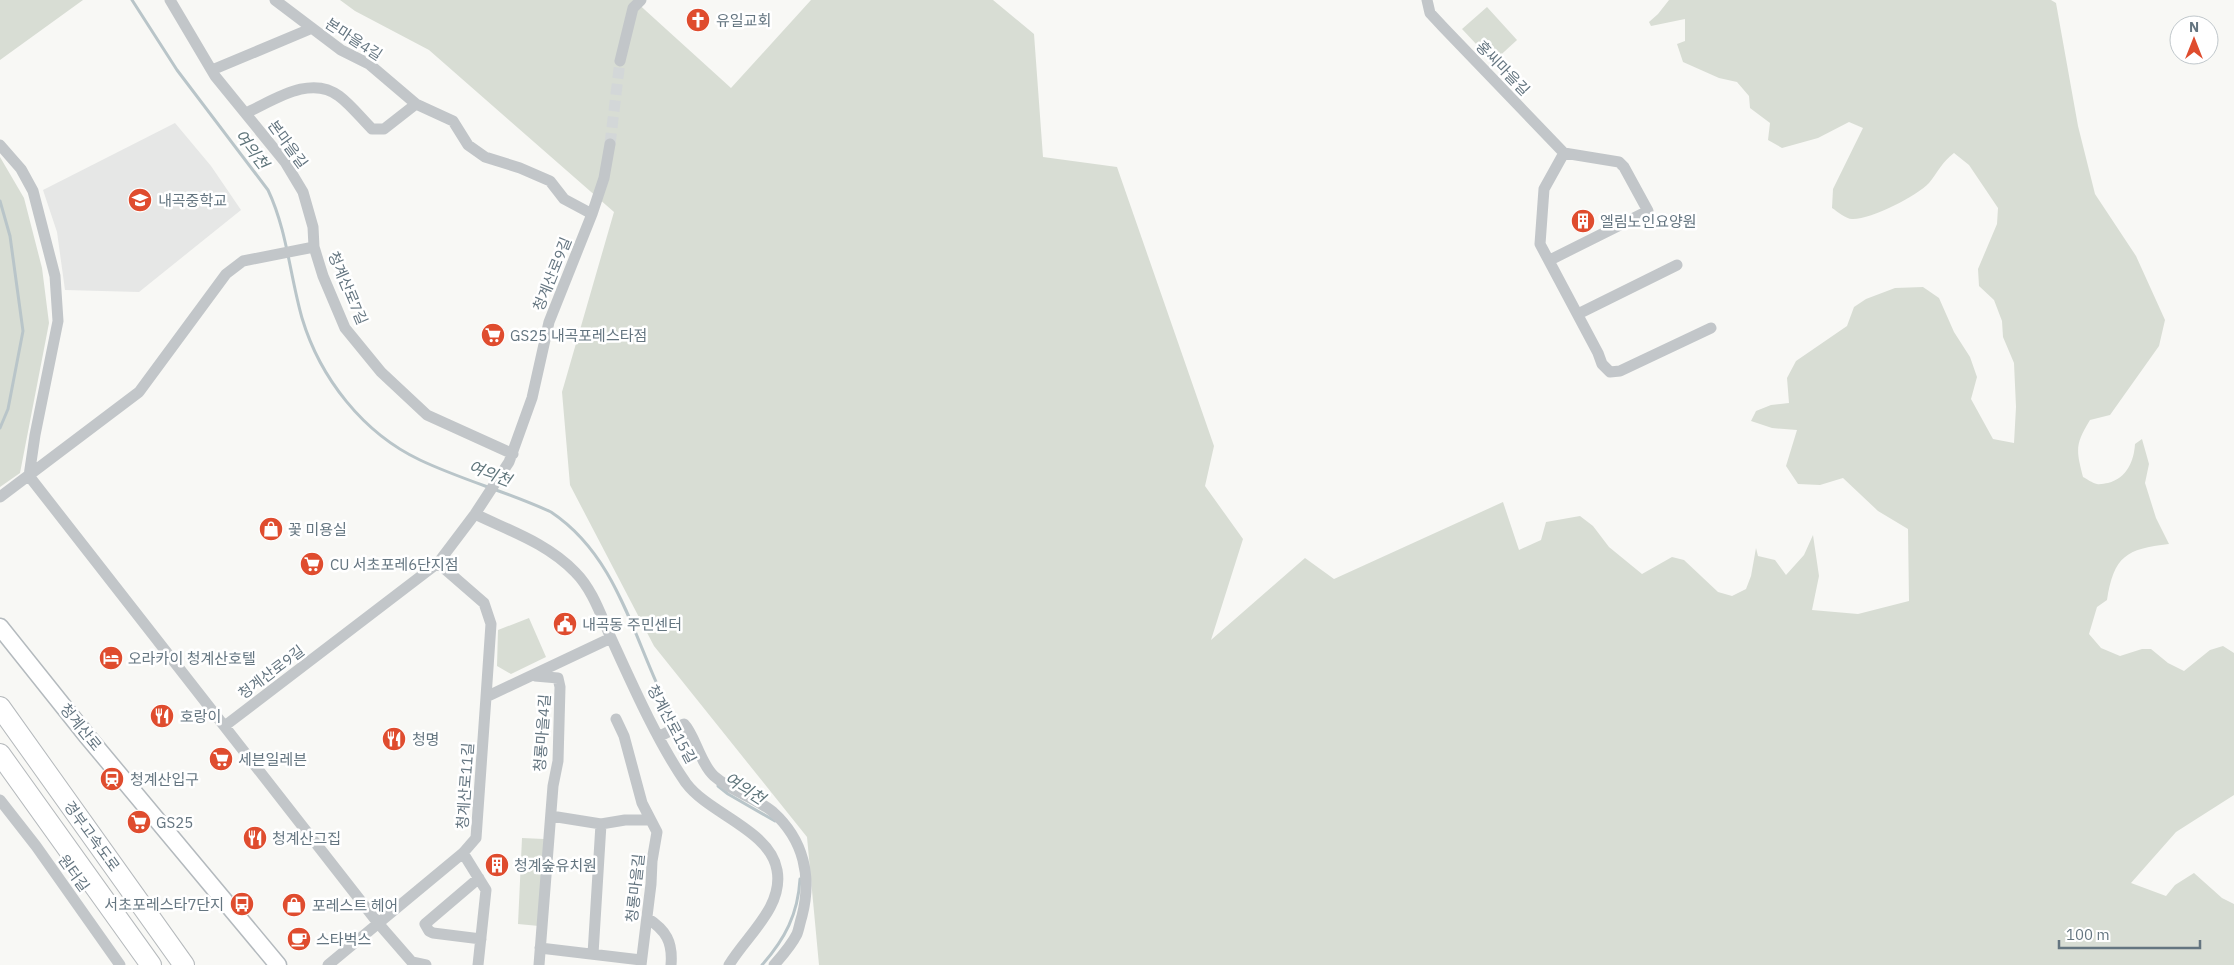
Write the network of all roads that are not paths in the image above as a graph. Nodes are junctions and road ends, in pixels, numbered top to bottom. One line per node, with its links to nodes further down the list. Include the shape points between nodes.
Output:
1 (170, 0): 7 (street, 본마을길)
2 (275, 0): 5 (street, 본마을4길)
3 (641, 0): 6 (street, via 633,8)
4 (1427, 0): 12 (street, 홍씨마을길, via 1430,13)
5 (310, 29): 7 (street); 8 (street, 본마을4길, via 369,64)
6 (620, 61)
7 (212, 70): 9 (street, 본마을길)
8 (416, 104): 9 (street, via 384,129 378,130 372,129 339,96 320,87 302,88); 13 (street, via 453,120 468,144 485,157 550,181 564,199)
9 (246, 113): 14 (street, 본마을길, via 285,162 303,192 313,227)
10 (610, 144): 13 (street, 청계산로9길, via 604,178)
11 (0, 145): 20 (street, via 21,168 34,191 55,276 58,322)
12 (1564, 153): 15 (street, via 1544,189 1540,244); 15 (street, via 1619,162 1648,211)
13 (592, 214): 19 (street, 청계산로9길, via 549,322 532,398)
14 (309, 248): 19 (street, 청계산로7길, via 345,328 381,372 427,415); 20 (street, 청계산로7길, via 242,261 226,274 139,392)
15 (1550, 260): 17 (street)
16 (1676, 265): 17 (street)
17 (1578, 314): 18 (street, via 1602,364 1610,372 1636,365)
18 (1711, 328)
19 (511, 458): 22 (street, 청계산로9길)
20 (29, 476): 21 (street, 청계산로7길); 30 (street)
21 (0, 497)
22 (476, 511): 23 (street, 청계산로9길); 25 (street, 청계산로15길, via 542,545 576,573 592,596)
23 (438, 562): 27 (street, 청계산로11길, via 484,604 491,624); 30 (street, 청계산로9길)
24 (0, 627): 48 (street, 청계산로)
25 (611, 638): 26 (street); 31 (street, 청계산로15길)
26 (533, 676): 27 (street); 34 (street, 청룡마을4길, via 558,678 560,687 558,761)
27 (486, 697): 37 (street, 청계산로11길, via 476,838)
28 (0, 707): 47 (highway, 경부고속도로)
29 (616, 719): 35 (street, 청룡마을길)
30 (226, 726): 40 (street)
31 (660, 736): 54 (street, 청계산로15길, via 678,770 696,793 761,842 774,857 778,872 773,900 762,921); 55 (street, via 684,724 713,775 729,788 772,812 803,853 807,883 805,905 797,933)
32 (0, 754): 46 (highway, 경부고속도로)
33 (0, 800): 45 (street, 원터길)
34 (551, 816): 36 (street); 42 (street, 청룡마을4길)
35 (650, 820): 36 (street); 39 (street, 청룡마을길, via 657,832)
36 (601, 824): 43 (street)
37 (462, 854): 38 (street); 40 (street, 청계산로11길)
38 (479, 878): 41 (street, via 486,890); 41 (street, via 425,924 433,933)
39 (647, 918): 44 (street, 청룡마을길); 53 (street, via 662,928 673,952)
40 (378, 923): 49 (street, 청계산로11길); 50 (street, via 412,962)
41 (481, 939): 51 (street)
42 (540, 948): 43 (street); 52 (street, 청룡마을4길)
43 (593, 954): 44 (street, 청룡마을길)
44 (641, 962)
45 (120, 965)
46 (151, 965)
47 (184, 965)
48 (278, 965)
49 (328, 965)
50 (426, 965)
51 (478, 965)
52 (539, 965)
53 (672, 965)
54 (729, 965)
55 (774, 965)

